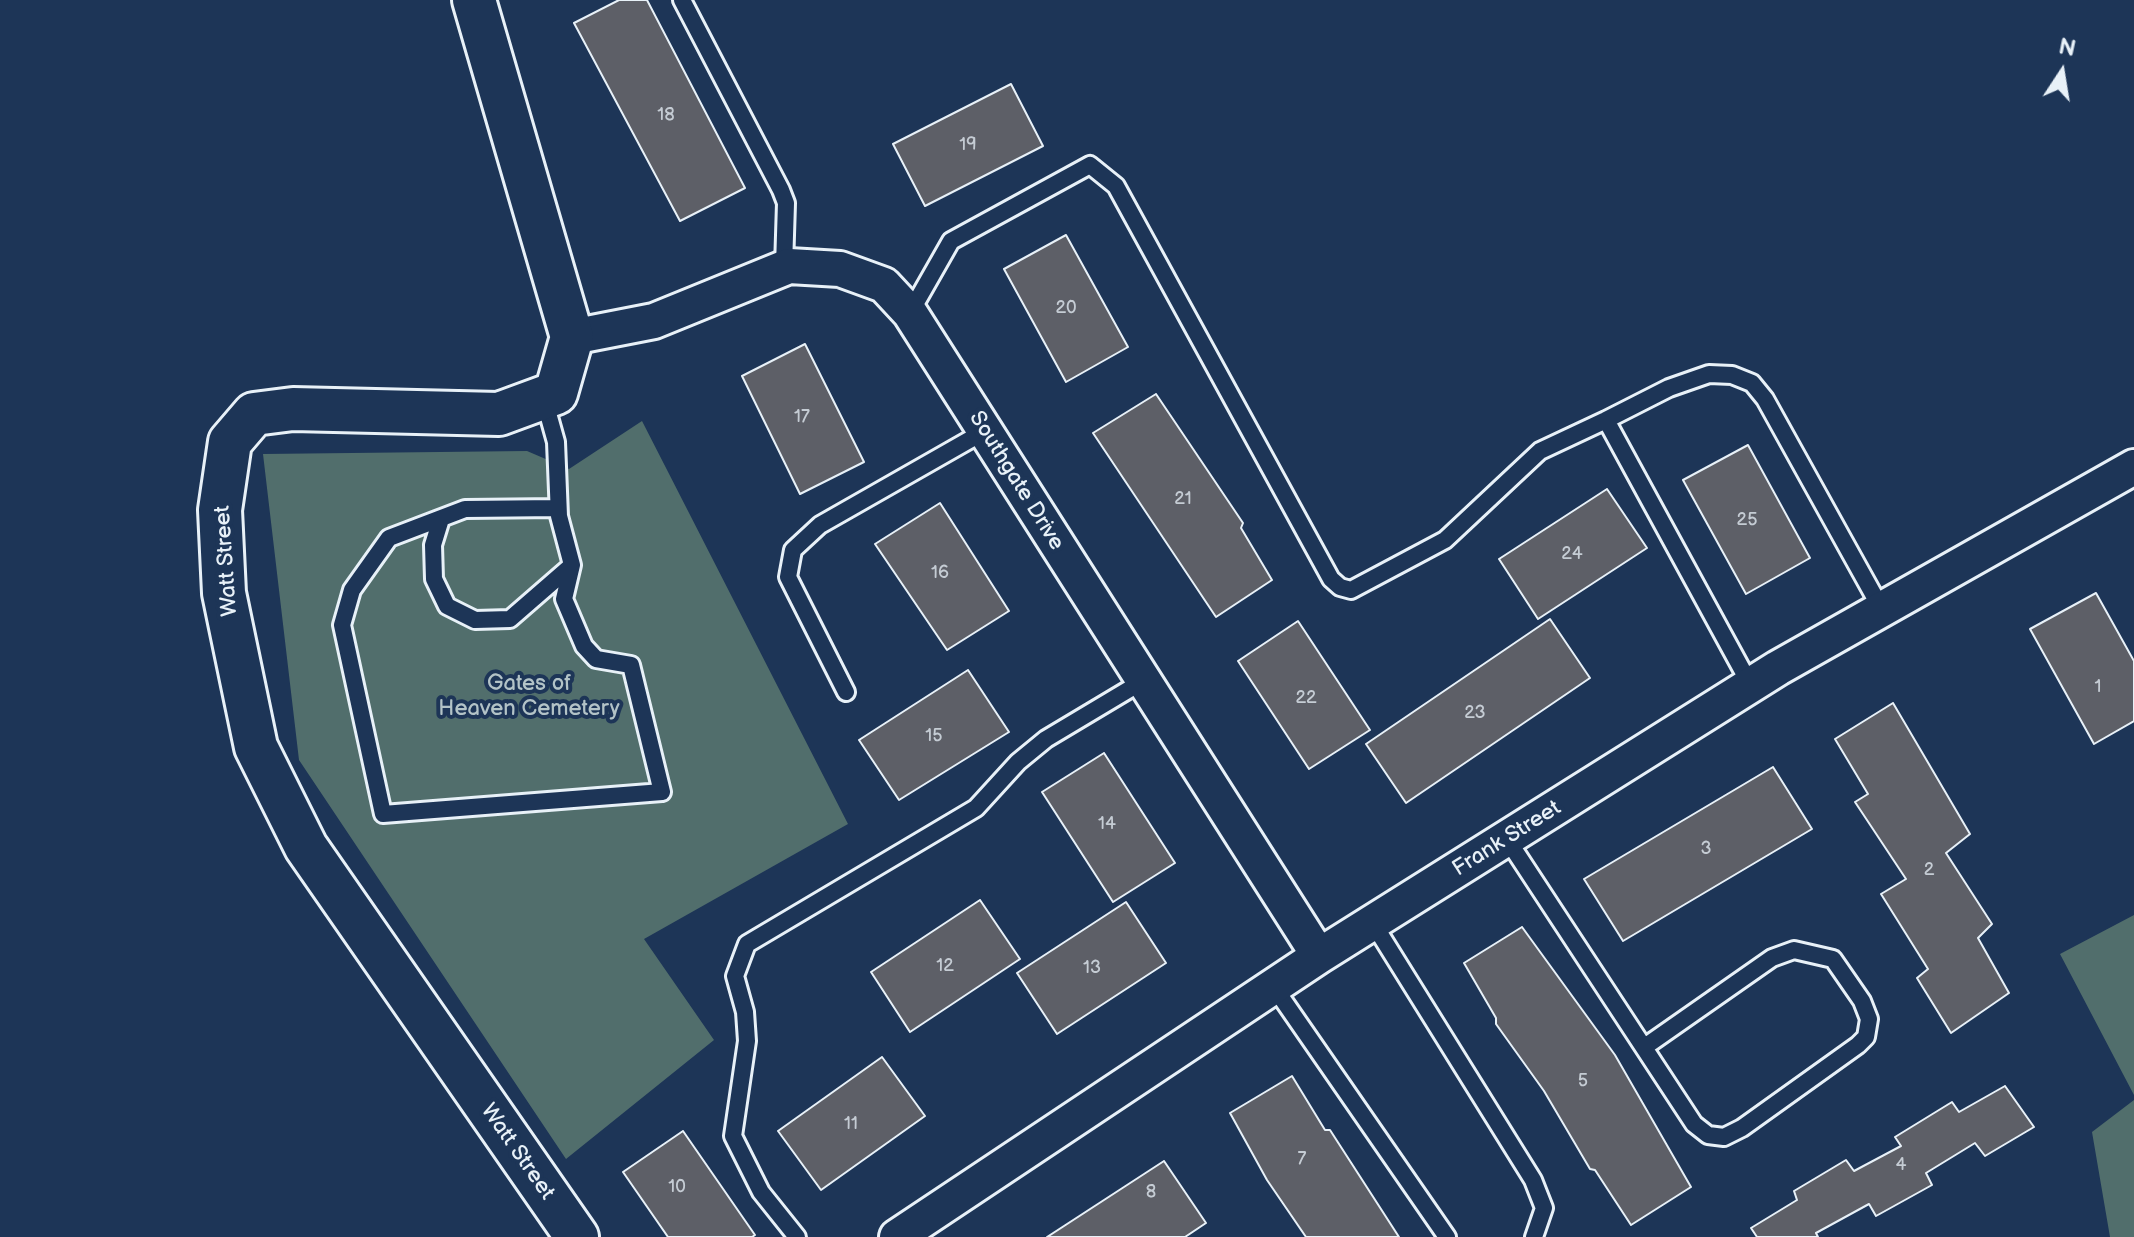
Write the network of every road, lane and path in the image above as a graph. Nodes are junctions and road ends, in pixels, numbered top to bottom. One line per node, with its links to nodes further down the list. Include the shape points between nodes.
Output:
1 (474, 0): 5 (street)
2 (682, 0): 3 (lane, via 786,203)
3 (784, 267): 4 (street, Southgate Drive, via 840,269 884,285); 5 (street, Southgate Drive, via 654,321)
4 (910, 313): 7 (lane, via 951,241 1090,165 1116,186 1331,579 1351,590 1445,540 1540,451); 8 (street, Southgate Drive)
5 (572, 337): 6 (street, via 556,393)
6 (543, 397): 10 (lane, via 556,442); 22 (street, Watt Street, via 499,414 293,409 254,414 230,442 220,510 224,593 256,747 306,847)
7 (1606, 420): 13 (lane, via 1709,374 1752,383); 15 (lane)
8 (985, 431): 14 (street, Southgate Drive); 16 (lane, via 820,525 793,550 788,577)
9 (2134, 467): 13 (street, Frank Street)
10 (558, 508): 11 (lane, via 465,509); 12 (lane)
11 (441, 519): 12 (lane, via 433,545 434,579 447,606 475,620 510,619); 12 (lane, via 389,538 352,590 342,625 383,814 662,792 631,665 596,659 584,646 564,599)
12 (572, 565)
13 (1882, 610): 15 (street, Frank Street)
14 (1143, 681): 19 (street, Southgate Drive); 23 (lane, via 1046,739 976,808 747,944 735,976 747,1041 733,1136 761,1192)
15 (1751, 686): 17 (street, Frank Street)
16 (846, 692)
17 (1507, 839): 18 (street, Frank Street); 21 (lane)
18 (1373, 923): 19 (street, Frank Street); 26 (lane, via 1533,1180 1544,1208)
19 (1319, 956): 20 (street, Frank Street)
20 (1274, 987): 24 (street, Frank Street); 25 (lane)
21 (1646, 1046): 21 (lane, via 1694,1124 1708,1135 1724,1137 1858,1045 1866,1037 1869,1019 1833,959 1794,950 1772,958)
22 (577, 1237)
23 (797, 1237)
24 (897, 1237)
25 (1447, 1237)
26 (1534, 1237)

